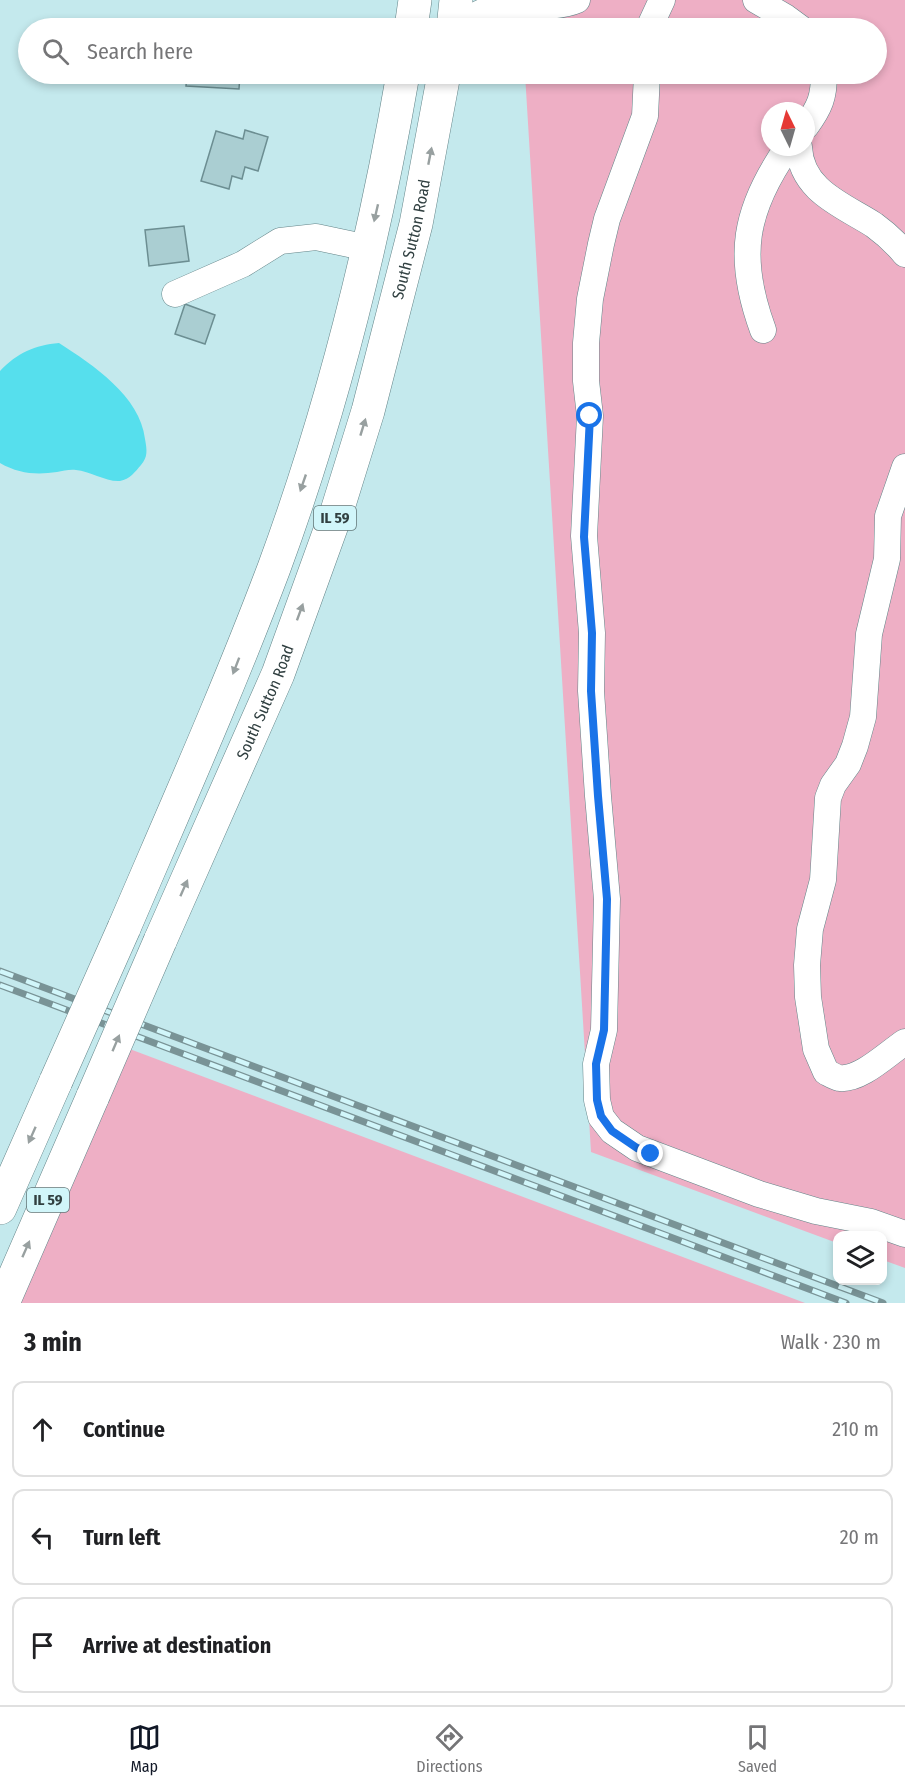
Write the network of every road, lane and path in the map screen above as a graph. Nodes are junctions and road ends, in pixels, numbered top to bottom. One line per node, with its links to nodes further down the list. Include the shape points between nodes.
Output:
1 (415, 0): 7 (main road)
2 (456, 0): 8 (main road)
3 (577, 0): 6 (street, via 546,6)
4 (662, 0): 10 (street)
5 (756, 0): 11 (street)
6 (505, 3): 9 (street)
7 (412, 18)
8 (454, 18)
9 (469, 18)
10 (654, 18)
11 (786, 18)
12 (401, 84): 19 (main road, IL 59, one-way to 19)
13 (442, 84): 27 (main road, South Sutton Road / IL 59, one-way to 13, bridge, via 278,674 337,511 368,411 416,224)
14 (647, 84): 26 (street, via 645,116 598,253 586,343 590,416 584,537 607,899 604,1030 596,1064 597,1100 601,1116 612,1131 637,1148 759,1194)
15 (824, 84): 16 (street, via 824,94)
16 (815, 112)
17 (783, 156): 22 (street, via 751,219 749,287)
18 (801, 156): 20 (street, via 819,190 874,225)
19 (368, 248): 21 (street, via 316,237 280,241 243,264); 25 (main road, IL 59, one-way to 25, bridge, via 334,381 274,567 124,928)
20 (905, 254)
21 (175, 294)
22 (763, 330)
23 (905, 467): 24 (street, via 888,516 887,559 869,634 863,717 848,764 828,798 823,880 812,919 807,964 813,1033 826,1072 839,1078 851,1077)
24 (905, 1042)
25 (0, 1208)
26 (905, 1234)
27 (3, 1303)

